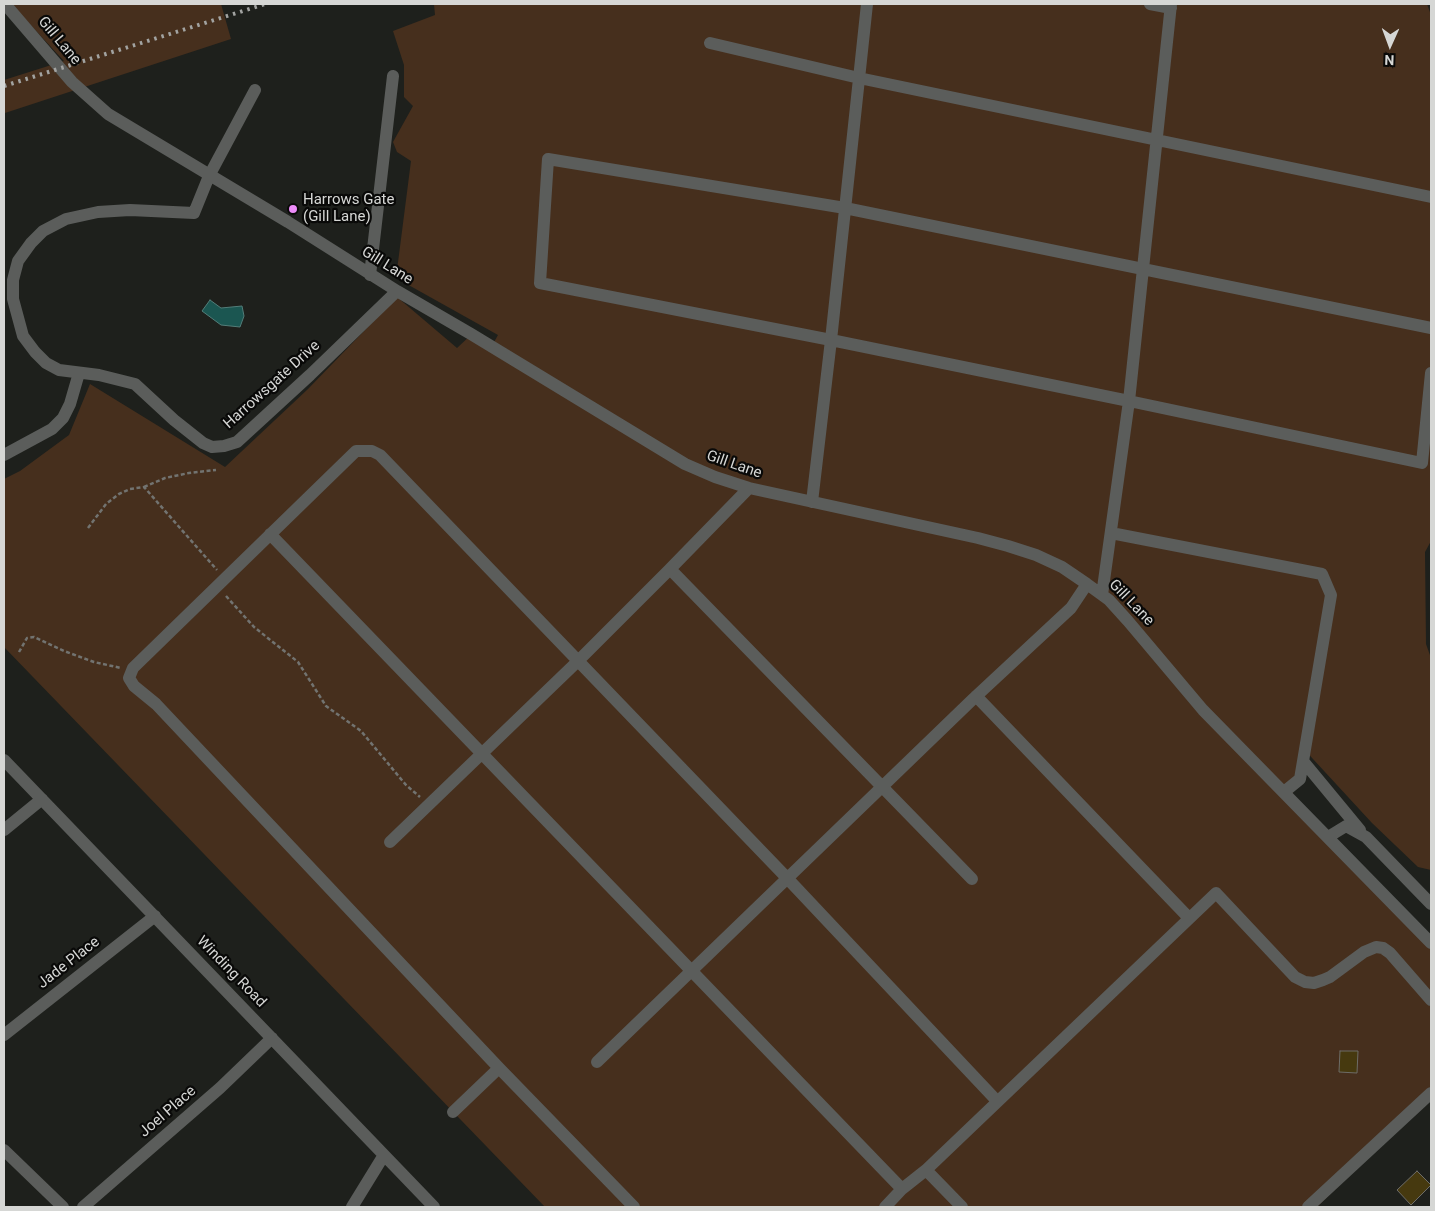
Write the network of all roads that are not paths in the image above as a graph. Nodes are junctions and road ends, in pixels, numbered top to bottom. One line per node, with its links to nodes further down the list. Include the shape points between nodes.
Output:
1 (6, 4): 10 (street, Gill Lane, via 72,82 108,114)
2 (867, 4): 7 (street)
3 (1150, 4): 4 (street)
4 (1171, 6): 9 (street)
5 (710, 43): 7 (street)
6 (393, 76): 14 (street)
7 (859, 78): 9 (street); 12 (street)
8 (255, 90): 10 (street, Harrowsgate Drive)
9 (1157, 139): 11 (street); 13 (street)
10 (209, 176): 14 (street, Gill Lane); 18 (street, Harrowsgate Drive, via 194,213 130,210 66,219 43,231 18,261 13,299 23,336 46,363 59,370)
11 (1431, 197)
12 (845, 208): 13 (street); 17 (street); 17 (street, via 548,159 540,283)
13 (1143, 269): 16 (street); 20 (street)
14 (370, 275): 15 (street, Gill Lane)
15 (397, 291): 18 (street, Harrowsgate Drive, via 236,442 224,446 212,447 203,443 135,384); 22 (street, Gill Lane, via 685,464)
16 (1431, 328)
17 (831, 340): 20 (street); 23 (street)
18 (79, 373): 21 (street, via 63,418 52,430)
19 (1431, 373): 20 (street, via 1422,463)
20 (1129, 401): 24 (street)
21 (4, 455)
22 (749, 488): 23 (street, Gill Lane); 26 (street)
23 (812, 502): 27 (street, Gill Lane, via 1008,546 1062,567)
24 (1111, 533): 28 (street); 33 (street, via 1322,574 1331,595)
25 (270, 534): 29 (street, via 356,451 372,451 380,455); 31 (street); 52 (street, via 133,668 129,678)
26 (670, 569): 29 (street); 34 (street)
27 (1087, 584): 28 (street, Gill Lane); 30 (street, via 1071,608)
28 (1102, 595): 35 (street, Gill Lane, via 1203,710)
29 (578, 661): 31 (street); 41 (street)
30 (976, 696): 34 (street); 45 (street)
31 (482, 754): 40 (street); 47 (street)
32 (4, 760): 36 (street, Winding Road)
33 (1303, 761): 35 (street, via 1300,779); 39 (street)
34 (882, 787): 41 (street); 42 (street)
35 (1284, 792): 38 (street, Gill Lane)
36 (42, 799): 37 (street); 44 (street, Winding Road)
37 (4, 830)
38 (1328, 837): 39 (street, via 1346,826); 46 (street, Gill Lane)
39 (1366, 837): 43 (street)
40 (390, 842)
41 (787, 878): 47 (street); 54 (street)
42 (972, 879)
43 (1431, 904)
44 (155, 916): 49 (street, Jade Place); 50 (street, Winding Road)
45 (1189, 918): 48 (street, via 1216,893 1296,977 1305,982 1314,983 1330,977 1364,952 1383,948); 54 (street)
46 (1431, 943)
47 (691, 971): 51 (street); 59 (street)
48 (1431, 1000)
49 (4, 1035)
50 (272, 1038): 57 (street, Winding Road); 61 (street, Joel Place, via 220,1088)
51 (597, 1062)
52 (498, 1068): 55 (street); 64 (street)
53 (1431, 1093): 67 (street)
54 (997, 1101): 58 (street)
55 (453, 1112)
56 (4, 1150): 60 (street)
57 (384, 1155): 62 (street); 63 (street, Winding Road)
58 (926, 1170): 59 (street); 66 (street)
59 (902, 1190): 65 (street)
60 (63, 1207)
61 (83, 1207)
62 (352, 1207)
63 (434, 1207)
64 (634, 1207)
65 (884, 1207)
66 (962, 1207)
67 (1308, 1207)

